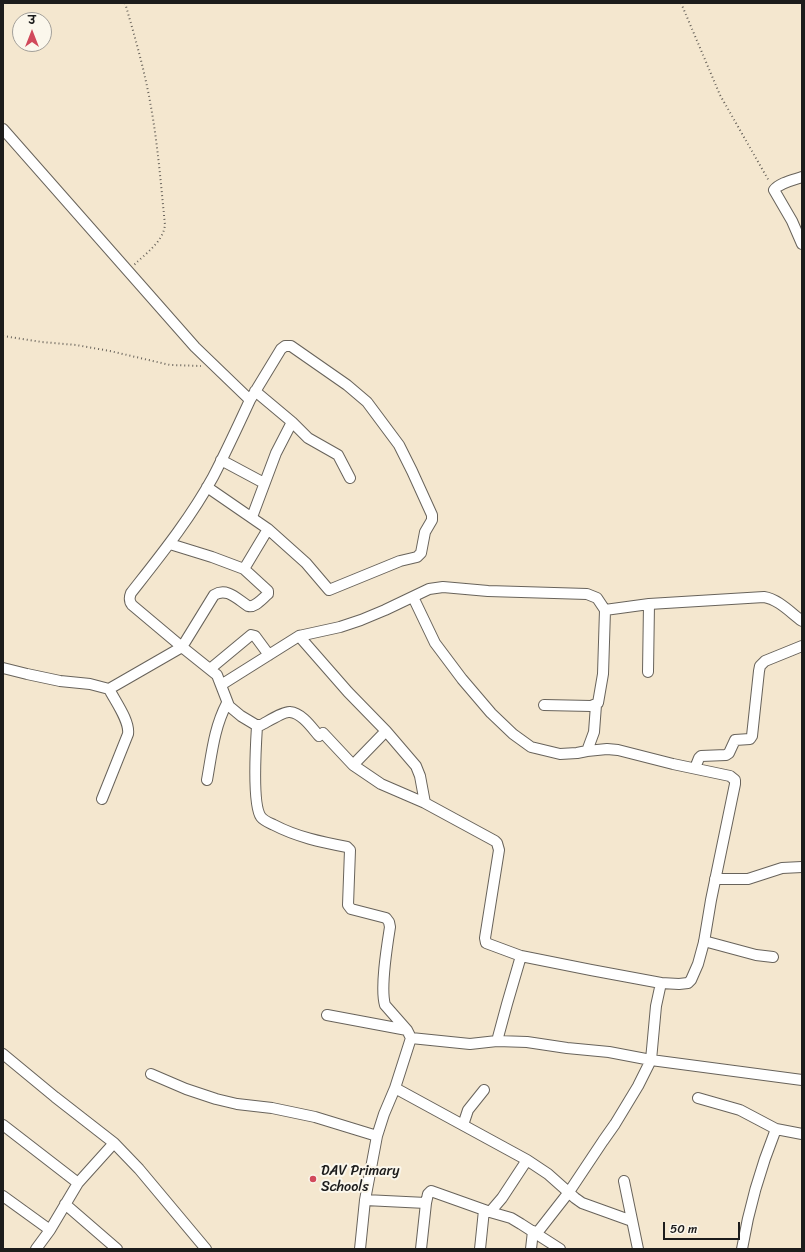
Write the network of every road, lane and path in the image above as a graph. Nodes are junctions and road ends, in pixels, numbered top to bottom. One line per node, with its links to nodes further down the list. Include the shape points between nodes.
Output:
1 (125, 3): 7 (path, via 151,108 165,225 159,240)
2 (682, 3): 5 (path, via 720,94)
3 (3, 129): 7 (street)
4 (802, 177): 5 (street)
5 (774, 190): 6 (street, via 792,220)
6 (802, 244)
7 (128, 271): 9 (street)
8 (3, 336): 9 (path, via 76,345 170,365)
9 (214, 366): 11 (street)
10 (255, 391): 11 (street); 12 (street); 18 (street, via 285,346 291,346 347,385 367,402 399,445 432,515 418,557 400,561 331,590 306,563)
11 (250, 400): 13 (street)
12 (292, 422): 14 (street, via 308,438 338,455); 15 (street)
13 (221, 460): 15 (street); 16 (street)
14 (350, 478)
15 (264, 483): 17 (street)
16 (207, 487): 17 (street); 19 (street)
17 (252, 517): 18 (street)
18 (268, 529): 20 (street)
19 (170, 544): 20 (street); 27 (street, via 129,599 132,605)
20 (244, 569): 27 (street, via 268,589 268,594 251,607 229,593 217,593)
21 (412, 597): 23 (street, via 429,589 443,587 587,594 597,598); 25 (street, via 361,620); 39 (street, via 435,643 462,679 513,734 531,747 560,754)
22 (650, 604): 23 (street); 24 (street, via 764,597 770,598); 31 (street)
23 (605, 610): 36 (street, via 603,674)
24 (802, 621)
25 (299, 636): 28 (street); 38 (street)
26 (802, 646): 41 (street, via 765,661 760,666 752,736 735,740 726,755 701,756)
27 (182, 647): 30 (street); 33 (street)
28 (269, 655): 30 (street, via 255,636 251,635); 32 (street)
29 (3, 668): 33 (street)
30 (210, 669): 32 (street, via 217,675)
31 (648, 672)
32 (221, 684): 34 (street)
33 (109, 689): 43 (street, via 129,729)
34 (227, 703): 37 (street); 42 (street, via 216,730)
35 (544, 705): 36 (street)
36 (596, 705): 39 (street, via 594,732)
37 (257, 726): 40 (street, via 292,712 304,719 319,736 323,733); 52 (street, via 256,790 261,816 285,831 307,839 347,847 350,850 348,905 350,909 386,918 389,922 384,1000 385,1005)
38 (386, 731): 40 (street); 44 (street, via 416,766)
39 (588, 751): 41 (street, via 618,750)
40 (353, 765): 44 (street, via 381,784)
41 (695, 768): 46 (street, via 730,776 735,780)
42 (207, 780)
43 (102, 799)
44 (425, 803): 48 (street, via 497,843 499,850 485,941)
45 (802, 867): 46 (street, via 782,868 748,879)
46 (715, 879): 47 (street)
47 (704, 941): 49 (street, via 756,956); 50 (street, via 698,964 688,983)
48 (521, 956): 50 (street); 53 (street)
49 (773, 957)
50 (661, 983): 55 (street)
51 (326, 1015): 52 (street)
52 (409, 1034): 53 (street, via 470,1044); 58 (street)
53 (497, 1041): 55 (street, via 609,1052)
54 (3, 1054): 66 (street)
55 (651, 1060): 57 (street); 70 (street, via 615,1124)
56 (151, 1074): 65 (street, via 223,1101 315,1117)
57 (802, 1080)
58 (395, 1088): 62 (street); 65 (street)
59 (484, 1090): 62 (street, via 468,1110)
60 (698, 1098): 63 (street, via 740,1110)
61 (3, 1125): 69 (street)
62 (463, 1125): 67 (street)
63 (776, 1129): 64 (street); 88 (street, via 752,1196)
64 (802, 1134)
65 (377, 1136): 72 (street)
66 (114, 1143): 69 (street); 79 (street, via 139,1169)
67 (527, 1160): 70 (street); 75 (street, via 502,1198)
68 (624, 1182): 76 (street)
69 (78, 1183): 74 (street)
70 (569, 1192): 76 (street, via 582,1203); 78 (street)
71 (3, 1196): 77 (street)
72 (365, 1200): 73 (street); 82 (street)
73 (426, 1203): 75 (street, via 428,1194 433,1191); 83 (street)
74 (65, 1204): 77 (street); 81 (street)
75 (487, 1211): 78 (street, via 511,1218); 84 (street)
76 (632, 1221): 87 (street)
77 (50, 1230): 80 (street)
78 (535, 1232): 85 (street); 86 (street)
79 (204, 1248)
80 (36, 1249)
81 (117, 1249)
82 (360, 1249)
83 (421, 1249)
84 (480, 1249)
85 (531, 1249)
86 (560, 1249)
87 (638, 1249)
88 (742, 1249)

